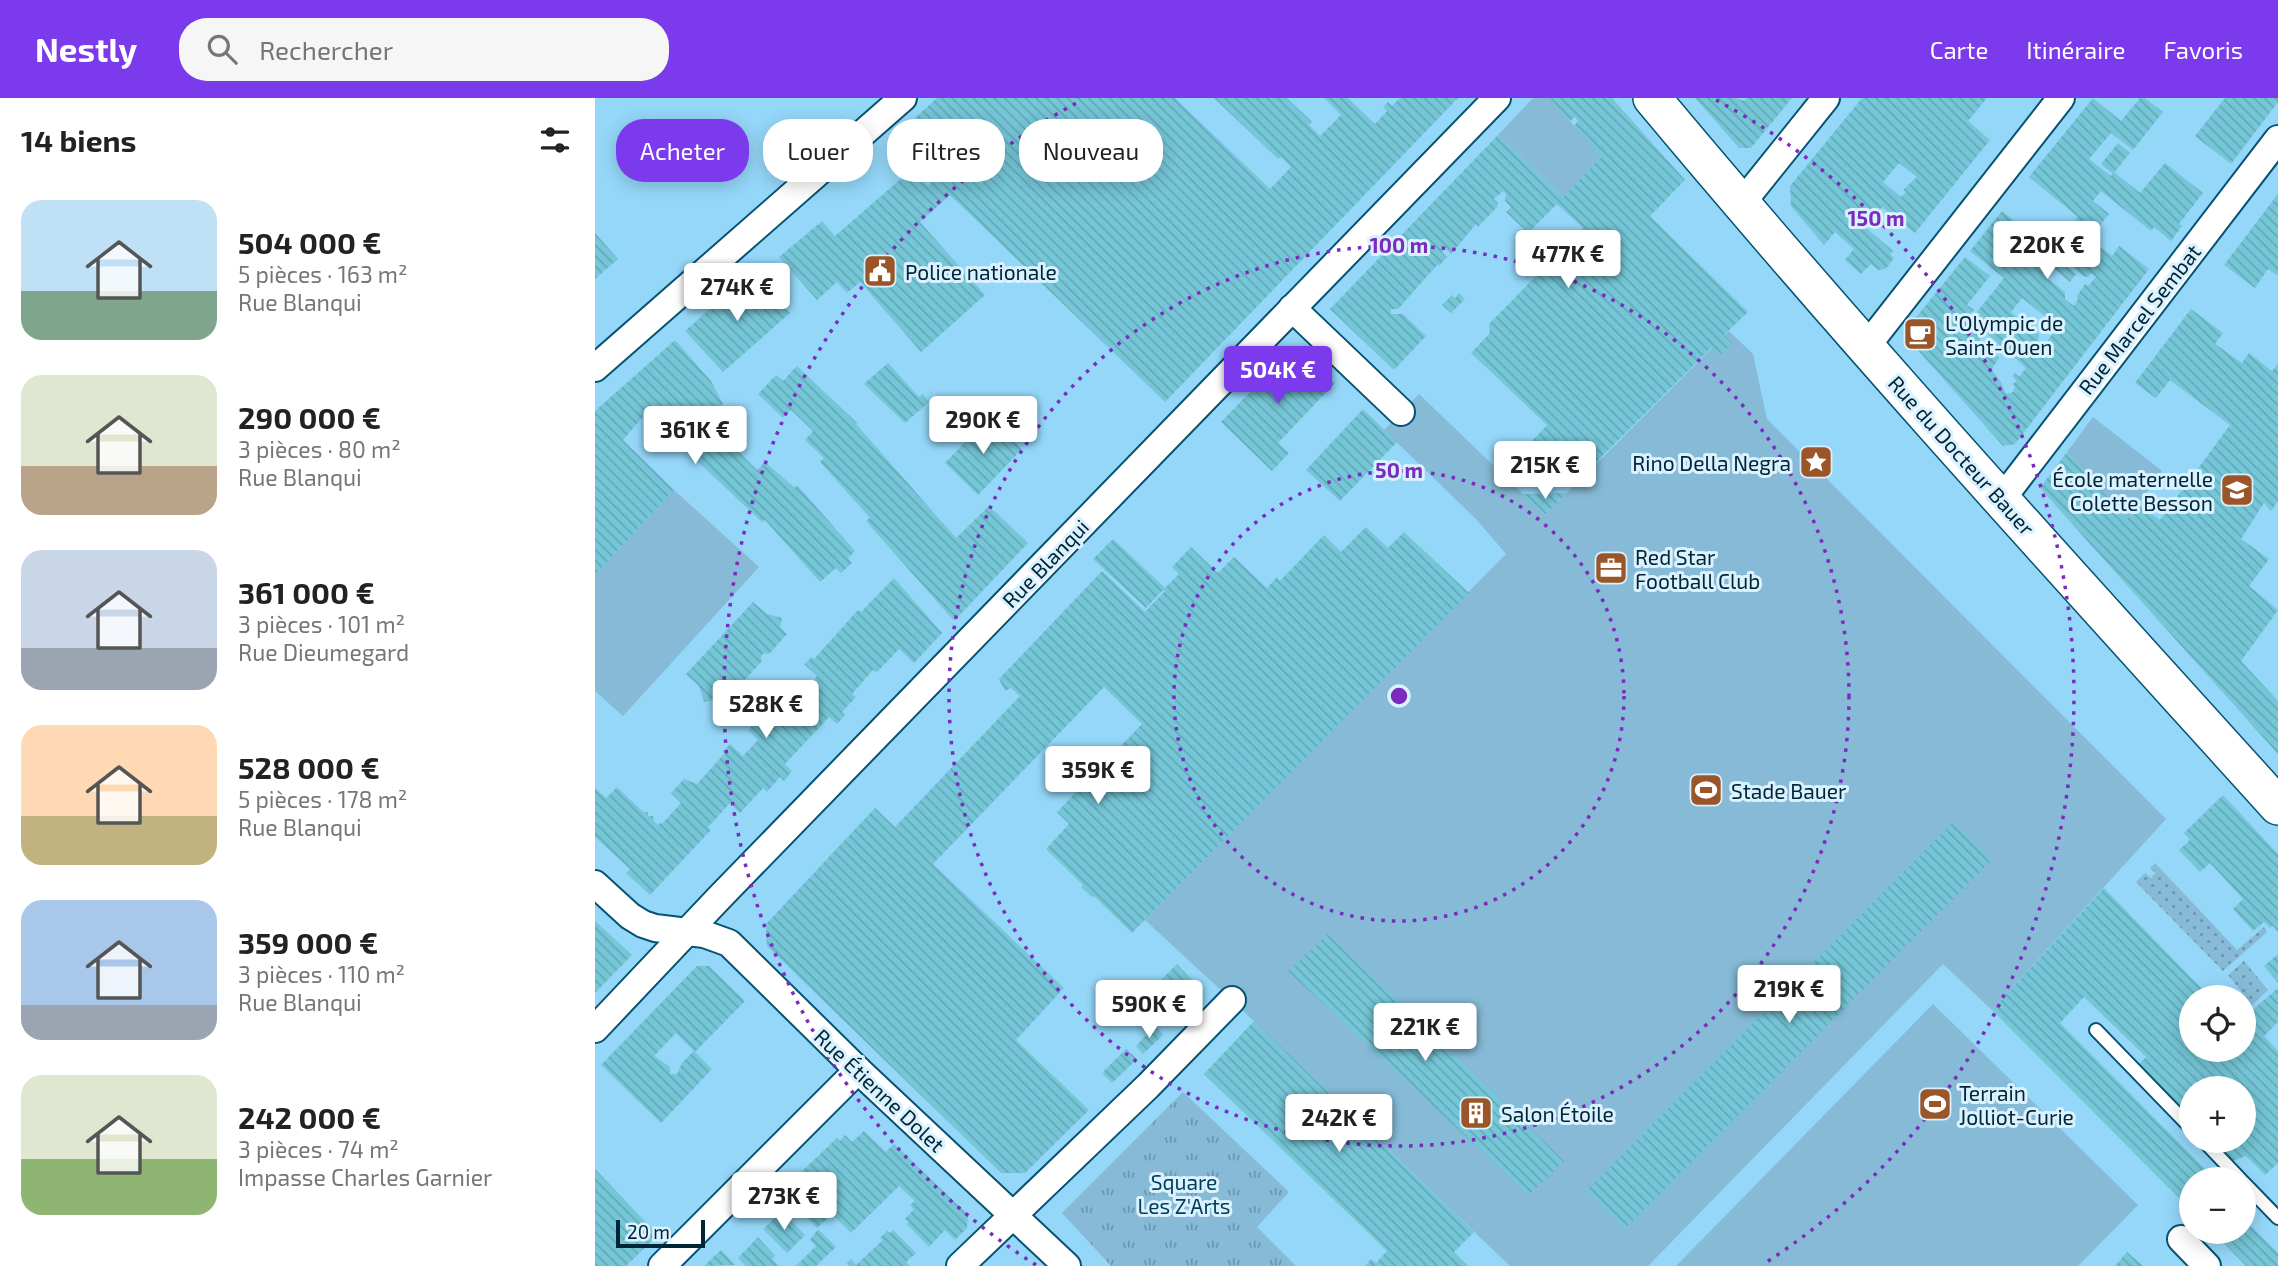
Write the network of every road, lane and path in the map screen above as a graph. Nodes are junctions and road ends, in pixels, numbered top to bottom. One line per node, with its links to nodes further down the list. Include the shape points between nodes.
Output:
1 (903, 98): 10 (street)
2 (1497, 98): 8 (street, Rue Blanqui)
3 (1652, 98): 7 (main road, Rue du Docteur Bauer)
4 (1826, 98): 7 (street)
5 (2061, 98): 9 (street)
6 (2278, 139): 12 (street, Rue Marcel Sembat)
7 (1741, 204): 9 (main road, Rue du Docteur Bauer)
8 (1292, 308): 11 (street); 15 (street, Rue Blanqui)
9 (1866, 347): 12 (main road, Rue du Docteur Bauer)
10 (595, 368)
11 (1401, 412)
12 (2001, 500): 13 (main road, Rue du Docteur Bauer)
13 (2278, 806)
14 (595, 884): 15 (street, Rue Étienne Dolet, via 643,924)
15 (685, 933): 17 (street, Rue Blanqui); 19 (street, Rue Étienne Dolet, via 729,943)
16 (1232, 1000): 24 (street)
17 (595, 1029)
18 (2096, 1030): 20 (lane)
19 (858, 1070): 24 (street, Rue Étienne Dolet); 27 (street)
20 (2179, 1116)
21 (2215, 1153): 22 (lane)
22 (2229, 1167)
23 (2256, 1195): 25 (lane)
24 (1013, 1215): 28 (street); 29 (street, Rue Étienne Dolet)
25 (2278, 1218)
26 (2186, 1244): 30 (street)
27 (663, 1266)
28 (960, 1266)
29 (1067, 1266)
30 (2207, 1266)

